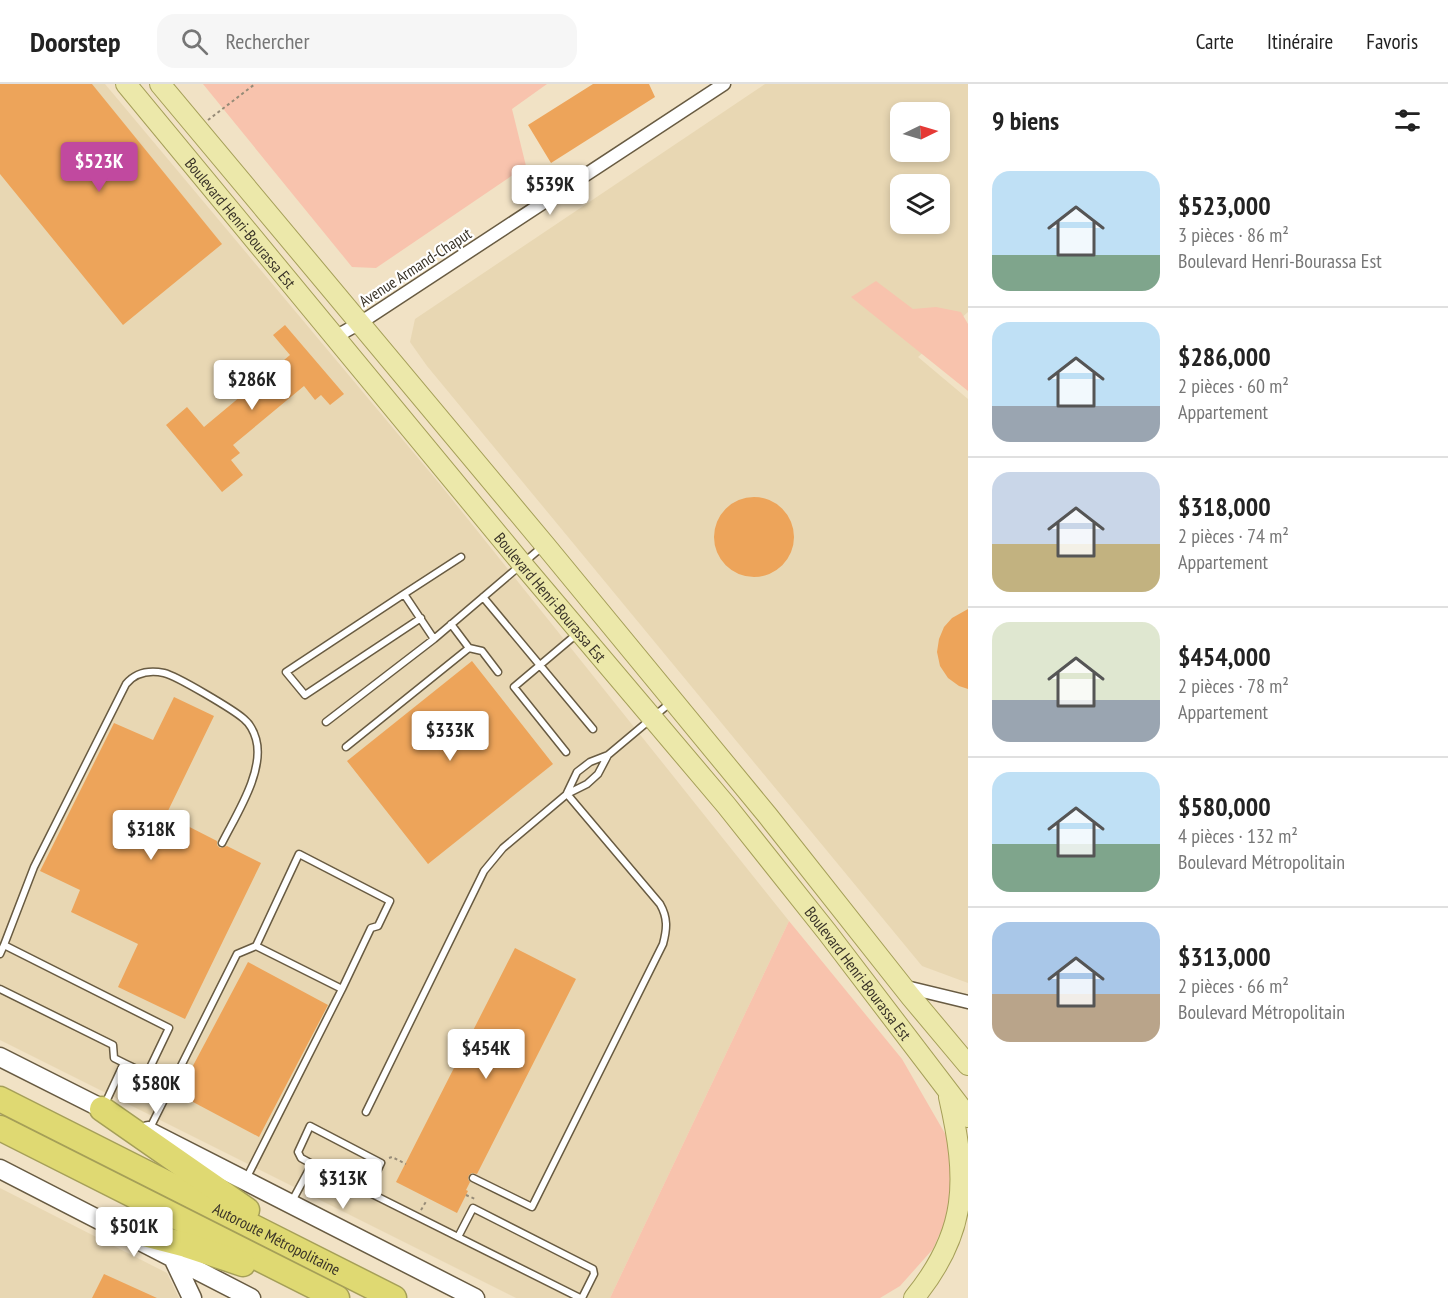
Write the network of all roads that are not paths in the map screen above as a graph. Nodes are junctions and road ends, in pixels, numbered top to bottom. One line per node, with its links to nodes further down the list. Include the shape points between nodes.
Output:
1 (126, 84): 5 (main road, Boulevard Henri-Bourassa Est)
2 (160, 84): 4 (main road, Boulevard Henri-Bourassa Est)
3 (724, 84): 4 (street, Avenue Armand-Chaput)
4 (360, 323): 5 (street, Avenue Armand-Chaput); 6 (main road, Boulevard Henri-Bourassa Est)
5 (335, 337): 8 (main road, Boulevard Henri-Bourassa Est)
6 (545, 545): 8 (lane); 18 (main road, Boulevard Henri-Bourassa Est)
7 (462, 557): 9 (lane)
8 (523, 565): 10 (lane); 13 (main road, Boulevard Henri-Bourassa Est)
9 (404, 594): 11 (lane); 11 (lane, via 286,672 305,695)
10 (483, 597): 12 (lane); 16 (lane)
11 (420, 618): 14 (lane)
12 (451, 624): 14 (lane); 15 (lane)
13 (580, 631): 16 (lane); 19 (main road, Boulevard Henri-Bourassa Est)
14 (434, 639): 20 (lane)
15 (469, 648): 17 (lane, via 482,651); 22 (lane)
16 (540, 666): 21 (lane); 23 (lane, via 514,687)
17 (498, 672)
18 (673, 701): 19 (lane); 30 (main road, Boulevard Henri-Bourassa Est)
19 (653, 718): 24 (lane); 34 (main road, Boulevard Henri-Bourassa Est, via 766,854)
20 (326, 722)
21 (593, 729)
22 (346, 747)
23 (566, 752)
24 (608, 755): 25 (lane, via 598,774); 25 (lane, via 577,772)
25 (567, 794): 41 (lane, via 503,848 484,871); 47 (lane, via 660,904 666,918 666,933 532,1207)
26 (222, 843): 27 (lane, via 255,771 258,749 250,726 173,676 149,672 135,676 126,684 34,867)
27 (4, 945): 29 (lane); 37 (lane, via 169,1028 147,1074)
28 (256, 946): 32 (lane); 32 (lane, via 299,854 390,901 378,926 371,928); 44 (lane, via 237,954)
29 (0, 954)
30 (901, 986): 33 (street); 35 (main road, Boulevard Henri-Bourassa Est)
31 (0, 989): 37 (lane, via 113,1045 114,1058)
32 (342, 989): 48 (lane)
33 (968, 1002)
34 (921, 1054): 35 (main road); 38 (main road, Boulevard Henri-Bourassa Est)
35 (966, 1057)
36 (0, 1058): 40 (main road)
37 (124, 1063): 40 (lane)
38 (947, 1092): 42 (main road, Boulevard Henri-Bourassa Est); 61 (main road, via 963,1152 964,1204 947,1255)
39 (0, 1099): 54 (highway, Autoroute Métropolitaine)
40 (102, 1109): 44 (main road); 54 (highway)
41 (366, 1112)
42 (968, 1117)
43 (0, 1128): 55 (highway, Autoroute Métropolitaine)
44 (148, 1131): 48 (main road)
45 (312, 1164): 49 (lane); 49 (lane, via 298,1152 310,1126 381,1162); 50 (lane)
46 (0, 1169): 51 (main road)
47 (473, 1178)
48 (246, 1180): 50 (main road)
49 (367, 1192): 52 (lane)
50 (291, 1203): 59 (main road)
51 (113, 1226): 53 (main road); 55 (highway, via 186,1245)
52 (458, 1237): 60 (lane); 60 (lane, via 473,1208 593,1269)
53 (172, 1258): 56 (main road); 57 (main road)
54 (331, 1266): 58 (highway, Autoroute Métropolitaine)
55 (331, 1295)
56 (192, 1298)
57 (251, 1298)
58 (394, 1298)
59 (475, 1298)
60 (582, 1298)
61 (914, 1298)

